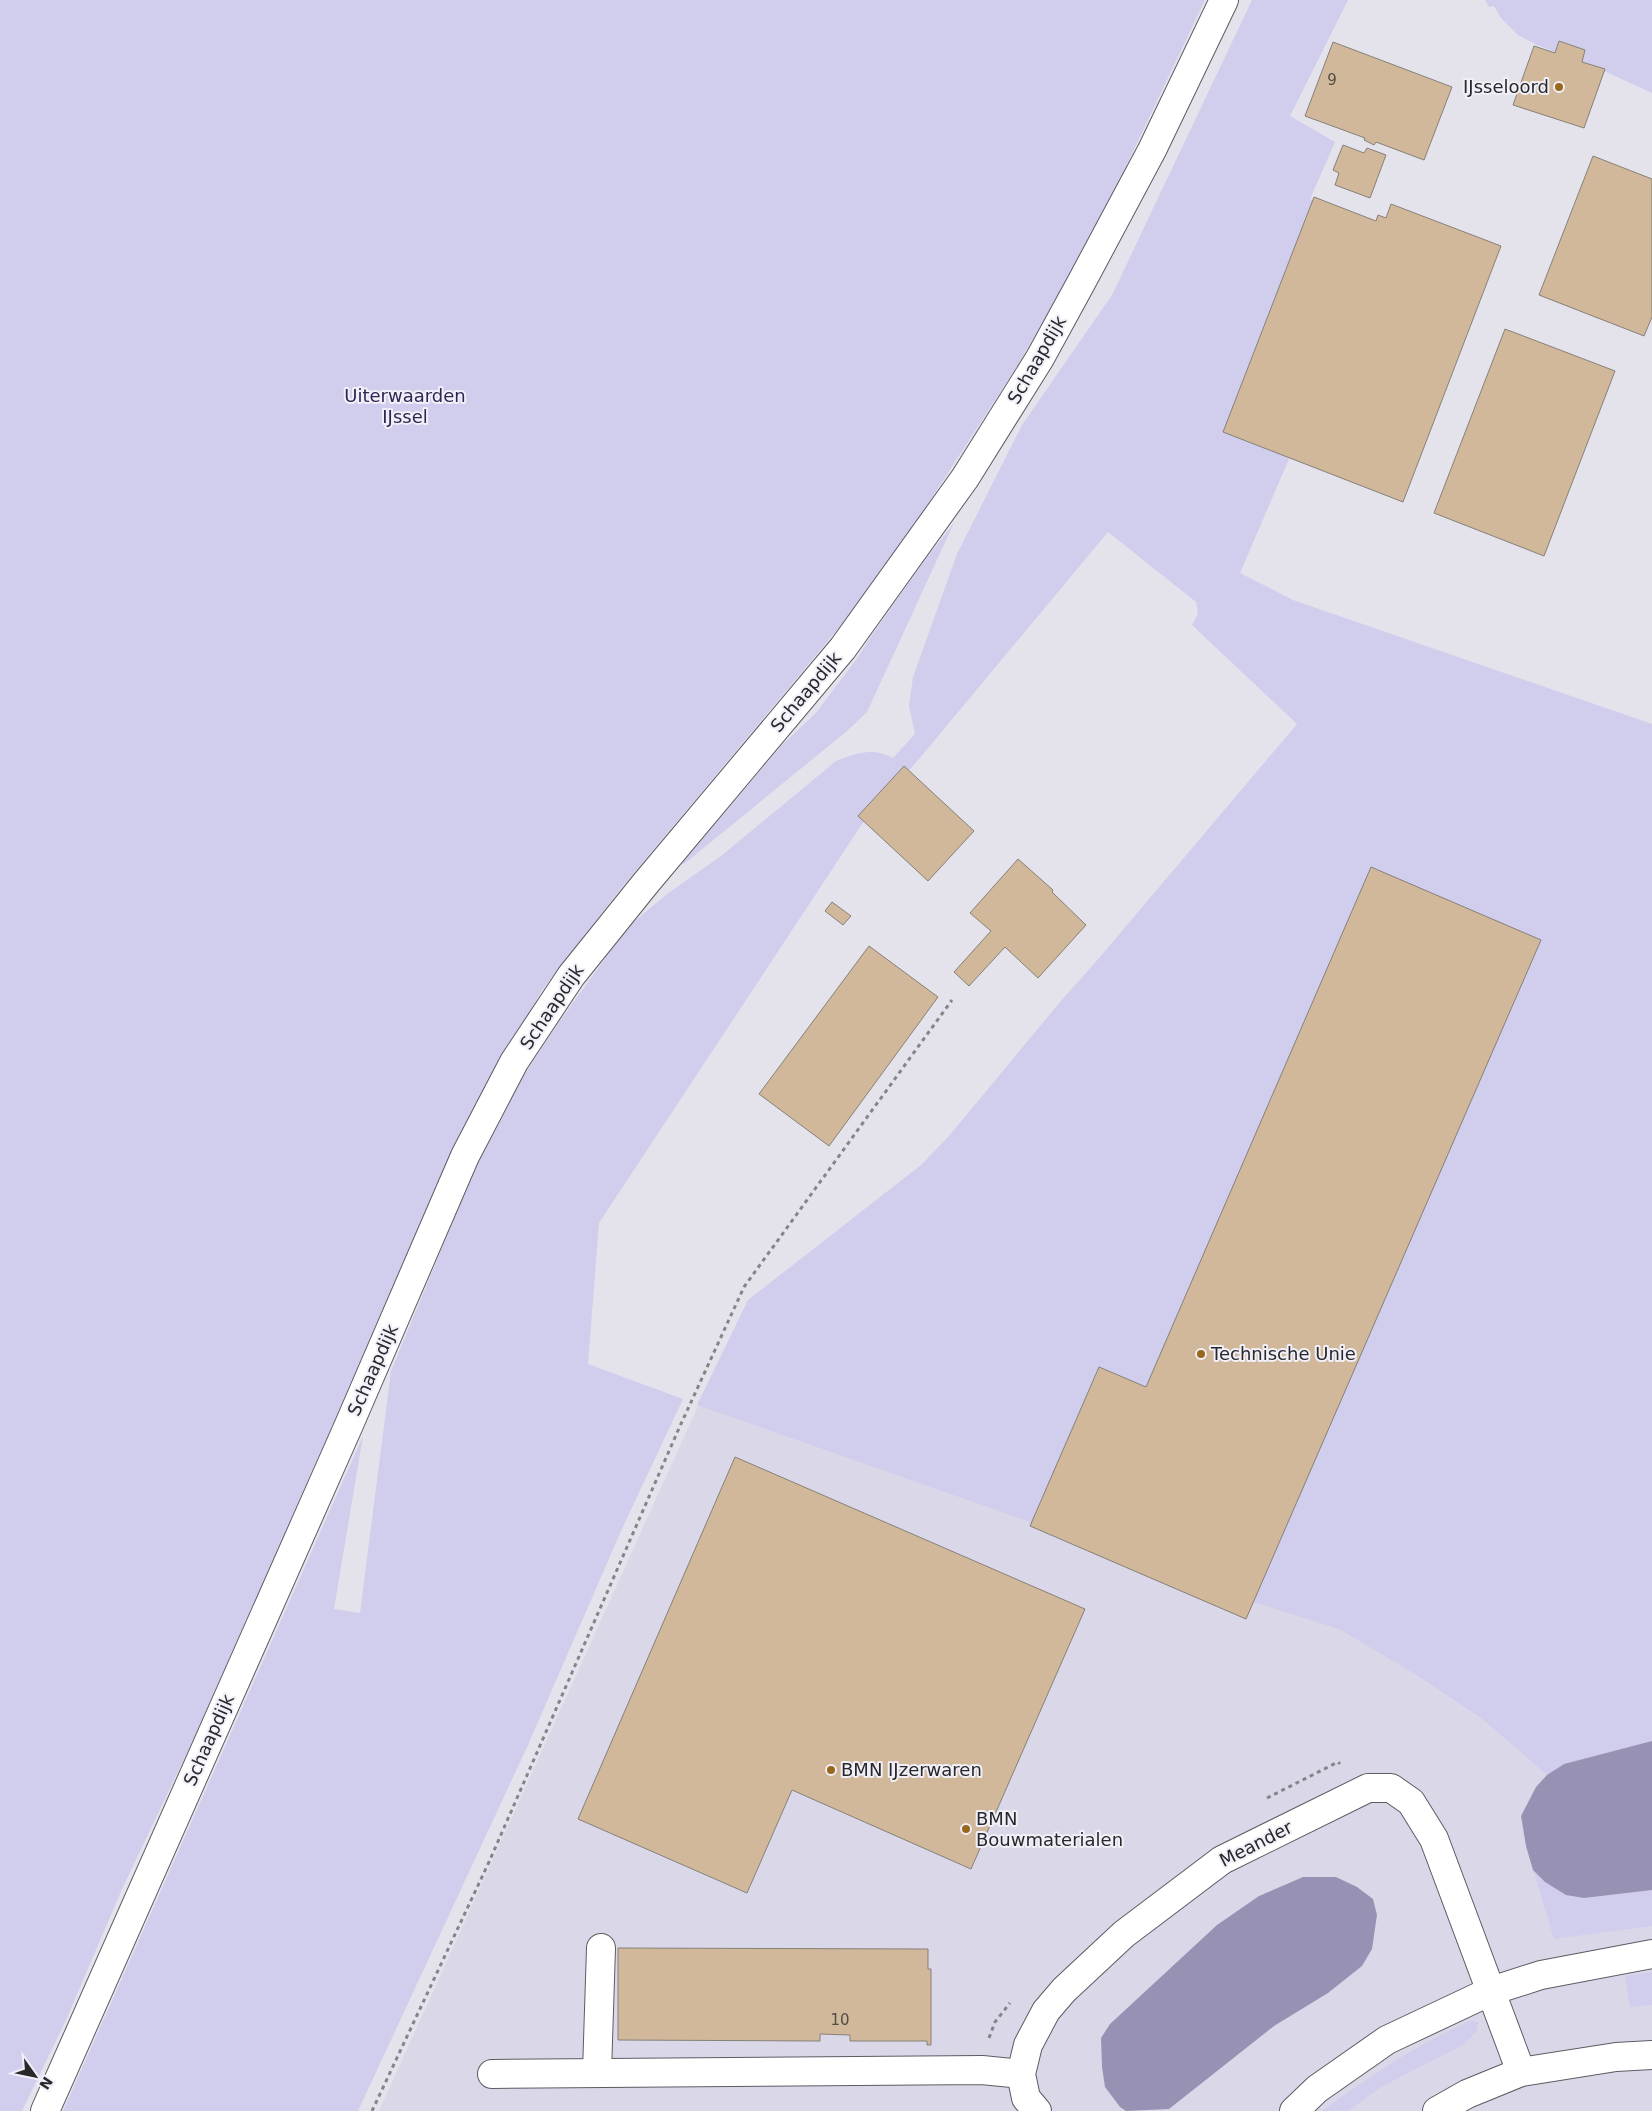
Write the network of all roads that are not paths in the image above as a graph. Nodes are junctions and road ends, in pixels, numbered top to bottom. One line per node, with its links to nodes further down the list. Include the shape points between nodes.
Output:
1 (1224, 0): 10 (street, Schaapdijk, via 1152,150 1081,283 1040,358 965,478 843,648 571,976 514,1062 465,1156)
2 (601, 1948): 6 (street)
3 (1652, 1954): 4 (street, via 1541,1975)
4 (1491, 1991): 7 (street, Meander); 9 (street, Meander, via 1434,1839 1411,1802 1391,1788 1368,1788 1222,1860 1124,1934 1046,2011 1028,2046); 12 (street, via 1387,2040 1317,2089)
5 (1652, 2055): 7 (street, via 1616,2057)
6 (597, 2072): 8 (street); 9 (street, via 982,2070)
7 (1521, 2072): 13 (street, via 1467,2094)
8 (492, 2074)
9 (1021, 2074): 11 (street, Meander, via 1026,2098)
10 (45, 2111)
11 (1037, 2111)
12 (1294, 2111)
13 (1437, 2111)

